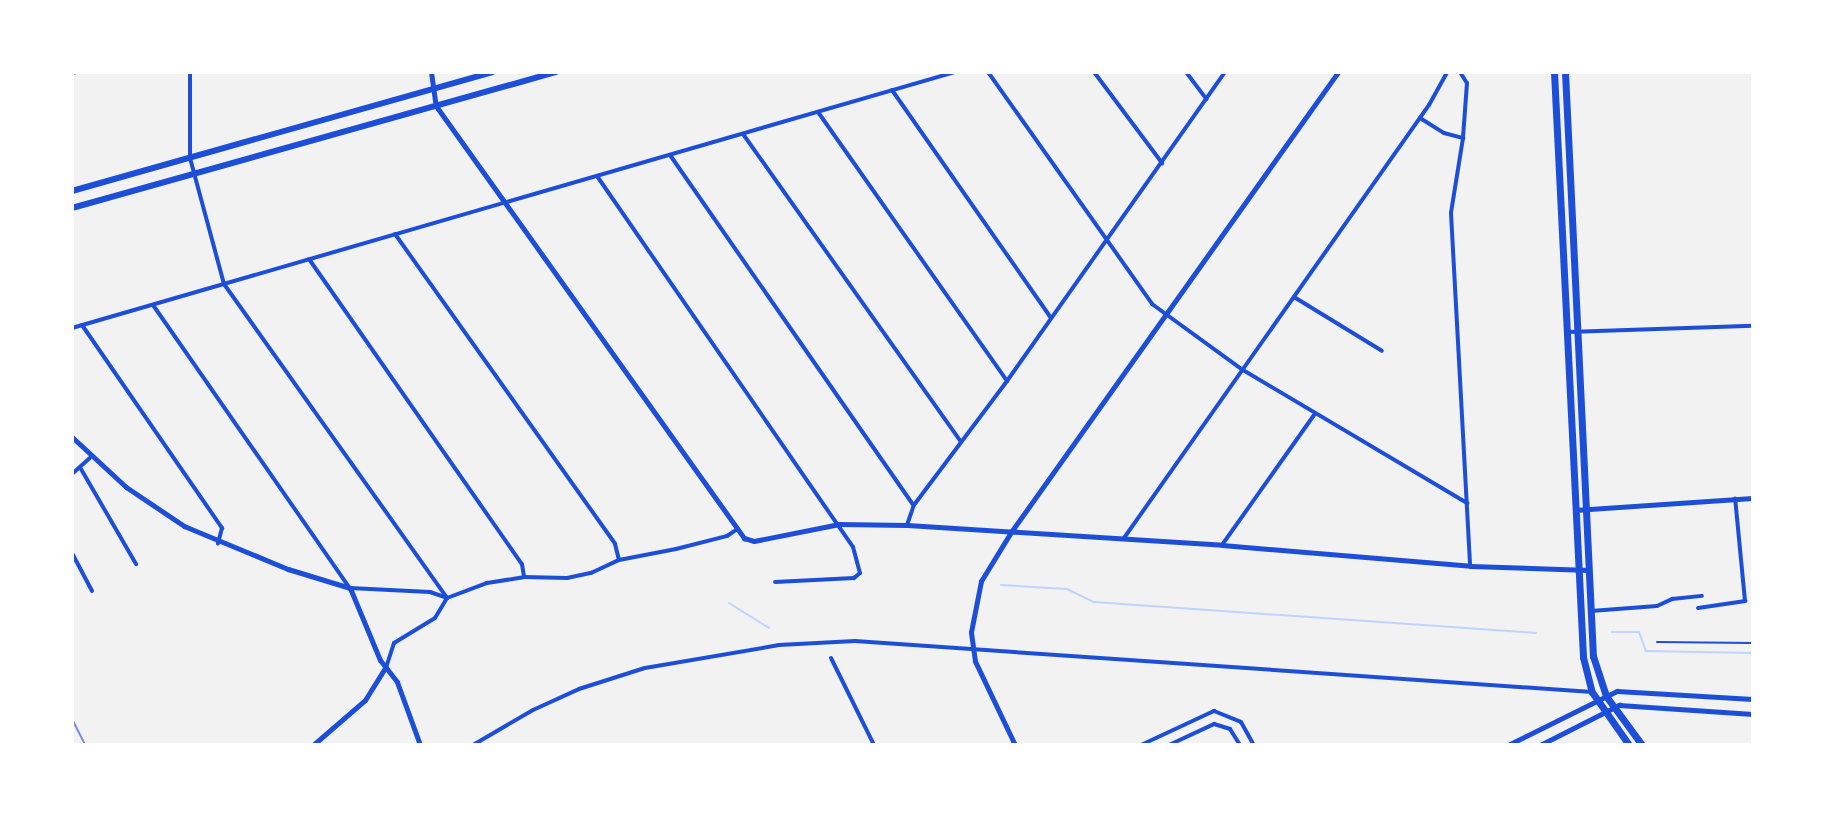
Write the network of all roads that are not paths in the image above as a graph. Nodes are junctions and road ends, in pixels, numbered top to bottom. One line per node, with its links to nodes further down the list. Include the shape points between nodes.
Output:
1 (190, 72): 27 (street)
2 (431, 72): 16 (street)
3 (493, 72): 16 (main road)
4 (556, 72): 15 (main road)
5 (955, 72): 17 (street)
6 (988, 72): 35 (street)
7 (1094, 72): 28 (street)
8 (1186, 72): 18 (street)
9 (1225, 72): 18 (street)
10 (1338, 72): 40 (street)
11 (1447, 72): 21 (street)
12 (1460, 72): 24 (street, via 1467,83)
13 (1554, 72): 45 (main road)
14 (1565, 72): 46 (main road)
15 (545, 74): 19 (main road)
16 (431, 90): 19 (street); 22 (main road)
17 (892, 90): 20 (street); 41 (street)
18 (1206, 99): 28 (street)
19 (436, 106): 25 (main road); 32 (street)
20 (818, 112): 23 (street); 49 (street)
21 (1420, 118): 24 (street); 38 (street)
22 (299, 127): 25 (main road); 27 (main road)
23 (743, 134): 26 (street); 54 (street)
24 (1463, 138): 60 (street, via 1451,213)
25 (303, 144): 29 (main road)
26 (670, 155): 30 (street); 61 (street)
27 (190, 158): 29 (street); 31 (main road)
28 (1162, 163): 35 (street)
29 (193, 174): 33 (main road); 37 (street)
30 (597, 176): 32 (street); 64 (street)
31 (72, 191)
32 (504, 203): 34 (street); 66 (street)
33 (72, 208)
34 (395, 234): 36 (street); 72 (street, via 615,544)
35 (1106, 242): 40 (street); 41 (street)
36 (309, 259): 37 (street); 77 (street, via 522,564)
37 (224, 284): 39 (street); 82 (street)
38 (1294, 297): 47 (street); 48 (street)
39 (153, 305): 42 (street); 79 (street)
40 (1166, 316): 48 (street); 67 (street)
41 (1052, 318): 49 (street)
42 (82, 325): 44 (street); 69 (street, via 222,528)
43 (1753, 326): 46 (street)
44 (72, 328)
45 (1566, 332): 46 (street); 51 (main road)
46 (1577, 332): 52 (main road)
47 (1382, 351)
48 (1243, 370): 50 (street); 68 (street)
49 (1007, 381): 54 (street)
50 (1314, 415): 60 (street); 70 (street)
51 (1570, 416): 52 (main road); 62 (main road)
52 (1582, 416): 63 (main road)
53 (72, 437): 55 (street)
54 (962, 443): 61 (street)
55 (90, 458): 56 (street); 69 (street, via 156,509)
56 (81, 469): 57 (street); 73 (street)
57 (72, 474)
58 (1735, 498): 59 (street); 63 (street); 83 (street, via 1745,601)
59 (1753, 498)
60 (1467, 503): 74 (street)
61 (914, 505): 65 (street)
62 (1575, 510): 63 (street); 76 (main road)
63 (1586, 510): 75 (main road)
64 (839, 524): 65 (street); 66 (street, via 754,541); 78 (street, via 860,573 854,578)
65 (907, 525): 67 (street)
66 (736, 530): 72 (street)
67 (1011, 532): 68 (street); 87 (street, via 981,581 973,608)
68 (1124, 538): 70 (street)
69 (218, 543): 79 (street)
70 (1222, 545): 74 (street)
71 (72, 553): 80 (street)
72 (619, 560): 77 (street, via 578,576)
73 (136, 564)
74 (1470, 566): 76 (street)
75 (1589, 570): 76 (street); 84 (main road)
76 (1578, 571): 90 (main road, via 1583,657)
77 (524, 577): 82 (street)
78 (775, 582)
79 (350, 588): 82 (street, via 430,592); 89 (street)
80 (92, 591)
81 (1702, 596): 84 (street)
82 (447, 598): 89 (street, via 435,618 394,643)
83 (1698, 608)
84 (1591, 611): 91 (main road, via 1593,656)
85 (1657, 642): 86 (lane)
86 (1753, 643)
87 (973, 649): 90 (street); 99 (street, via 855,641 724,652 645,668 579,689); 101 (street)
88 (831, 658): 100 (street)
89 (386, 667): 97 (street, via 365,700); 98 (street, via 397,682)
90 (1592, 692): 91 (main road); 93 (main road)
91 (1604, 692): 92 (street); 93 (street); 94 (main road)
92 (1753, 699)
93 (1597, 700): 95 (main road); 106 (street)
94 (1614, 708): 95 (street); 96 (street); 109 (main road)
95 (1605, 713): 107 (street); 108 (main road)
96 (1753, 714)
97 (313, 745)
98 (420, 745)
99 (473, 745)
100 (874, 745)
101 (1015, 745)
102 (1141, 745): 105 (street, via 1214,711 1235,718)
103 (1169, 745): 104 (street, via 1214,724 1230,729)
104 (1240, 745)
105 (1254, 745)
106 (1508, 745)
107 (1540, 745)
108 (1629, 745)
109 (1642, 745)

